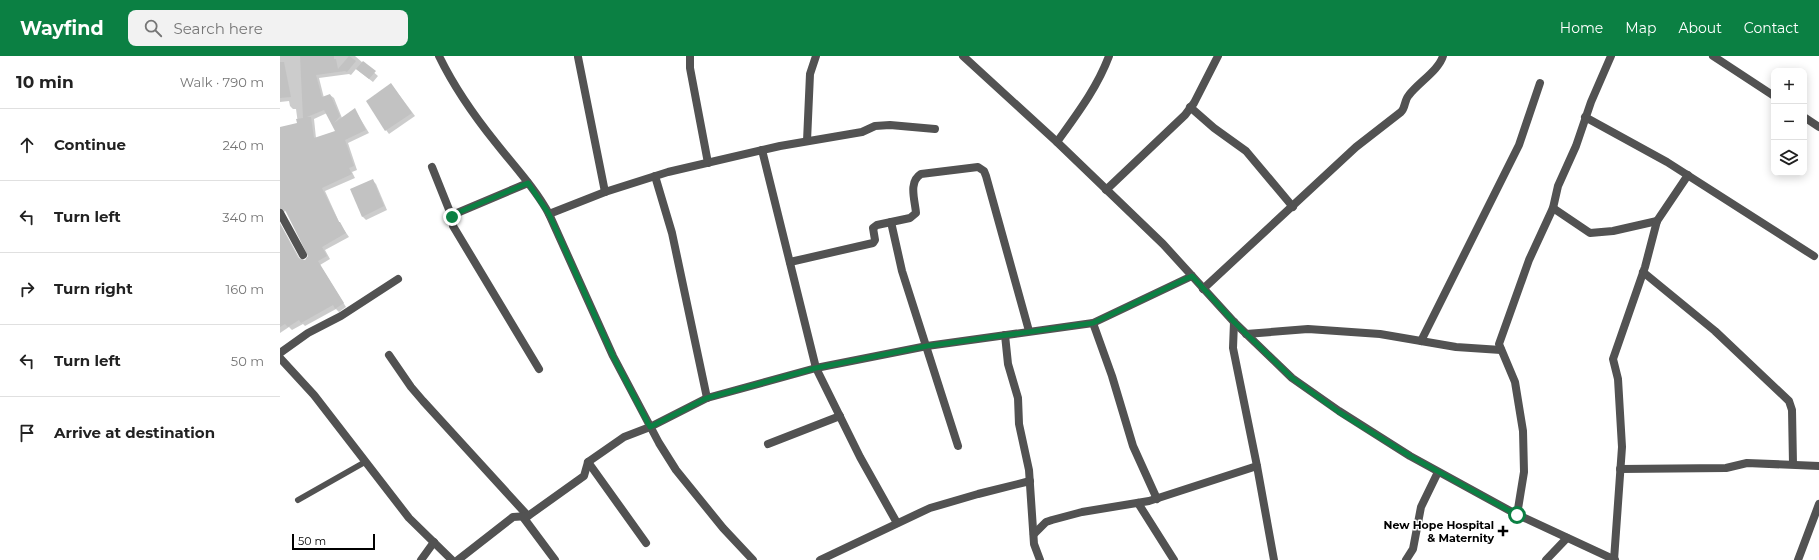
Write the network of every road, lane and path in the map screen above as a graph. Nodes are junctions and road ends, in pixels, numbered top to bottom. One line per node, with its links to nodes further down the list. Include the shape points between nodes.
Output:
1 (439, 56): 25 (street, via 494,142)
2 (690, 56): 21 (street)
3 (816, 56): 18 (street, via 810,74)
4 (1109, 56): 19 (street, via 1102,75 1089,97)
5 (1218, 56): 13 (street)
6 (1443, 56): 28 (street, via 1438,65 1407,96 1401,112 1356,147)
7 (1611, 56): 14 (street)
8 (1713, 56): 12 (street)
9 (578, 57): 27 (street)
10 (965, 57): 19 (street)
11 (1540, 83): 47 (street, via 1519,145)
12 (1771, 94)
13 (1190, 107): 26 (street, via 1185,116); 28 (street, via 1246,151)
14 (1585, 117): 23 (street); 29 (street, via 1576,146 1558,186)
15 (1807, 119): 16 (street)
16 (1819, 127)
17 (935, 129): 18 (street, via 876,126 862,132)
18 (807, 141): 20 (street)
19 (1057, 142): 26 (street)
20 (762, 150): 21 (street); 37 (street)
21 (708, 163): 24 (street)
22 (432, 167): 32 (street)
23 (1688, 175): 33 (street); 36 (street)
24 (655, 176): 27 (street); 55 (street, via 672,233)
25 (528, 183): 31 (street); 32 (street)
26 (1106, 190): 39 (street, via 1163,244)
27 (605, 192): 31 (street)
28 (1293, 207): 41 (street)
29 (1553, 208): 33 (street, via 1590,233 1613,231); 49 (street, via 1529,260 1500,336)
30 (280, 213): 35 (street)
31 (549, 214): 57 (street, via 613,356)
32 (452, 217): 54 (street, via 453,226)
33 (1657, 221): 38 (street)
34 (891, 222): 37 (street, via 873,228 873,243); 44 (street, via 910,218 916,213 912,184 921,174 978,167 984,171); 48 (street, via 902,271)
35 (303, 255)
36 (1814, 256)
37 (790, 262): 53 (street)
38 (1643, 272): 62 (street, via 1715,331 1790,401); 65 (street, via 1613,359 1618,379 1622,447)
39 (1192, 276): 41 (street); 43 (street)
40 (398, 280): 50 (street)
41 (1203, 288): 42 (street)
42 (1234, 322): 45 (street); 63 (street, via 1233,348)
43 (1093, 323): 44 (street); 68 (street, via 1133,446)
44 (1029, 331): 46 (street)
45 (1246, 334): 47 (street, via 1308,330 1380,334); 66 (street, via 1292,378 1339,412)
46 (1005, 335): 48 (street); 67 (street, via 1008,364 1018,398 1019,424)
47 (1421, 341): 49 (street, via 1456,347)
48 (927, 346): 53 (street); 59 (street)
49 (1501, 350): 72 (street, via 1515,382 1523,431 1524,472)
50 (280, 352)
51 (389, 355): 73 (street, via 419,397)
52 (280, 358): 60 (street, via 314,395)
53 (816, 368): 55 (street); 56 (street)
54 (539, 369)
55 (707, 398): 57 (street)
56 (840, 416): 58 (street); 74 (street)
57 (650, 427): 61 (street, via 624,436); 83 (street, via 676,470 722,528)
58 (768, 444)
59 (958, 446)
60 (365, 462): 69 (lane); 77 (street, via 409,518)
61 (588, 462): 73 (street, via 584,476); 78 (street)
62 (1793, 464): 64 (street); 65 (street, via 1747,463 1726,468)
63 (1257, 466): 68 (street); 87 (street)
64 (1819, 466)
65 (1620, 469): 90 (street)
66 (1438, 472): 72 (street); 88 (street, via 1421,507 1413,549)
67 (1030, 481): 74 (street, via 930,508); 75 (street)
68 (1157, 499): 70 (street)
69 (298, 500)
70 (1138, 503): 75 (street, via 1082,512 1052,520 1046,522); 86 (street)
71 (1819, 504): 91 (street)
72 (1517, 515): 76 (street)
73 (525, 517): 81 (street, via 513,517); 82 (street)
74 (897, 523): 84 (street)
75 (1034, 534): 85 (street, via 1034,544)
76 (1567, 538): 89 (street); 90 (street)
77 (434, 542): 79 (street); 80 (street)
78 (646, 543)
79 (421, 560)
80 (452, 560)
81 (458, 560)
82 (555, 560)
83 (753, 560)
84 (820, 560)
85 (1040, 560)
86 (1174, 560)
87 (1274, 560)
88 (1406, 560)
89 (1546, 560)
90 (1615, 560)
91 (1798, 560)

